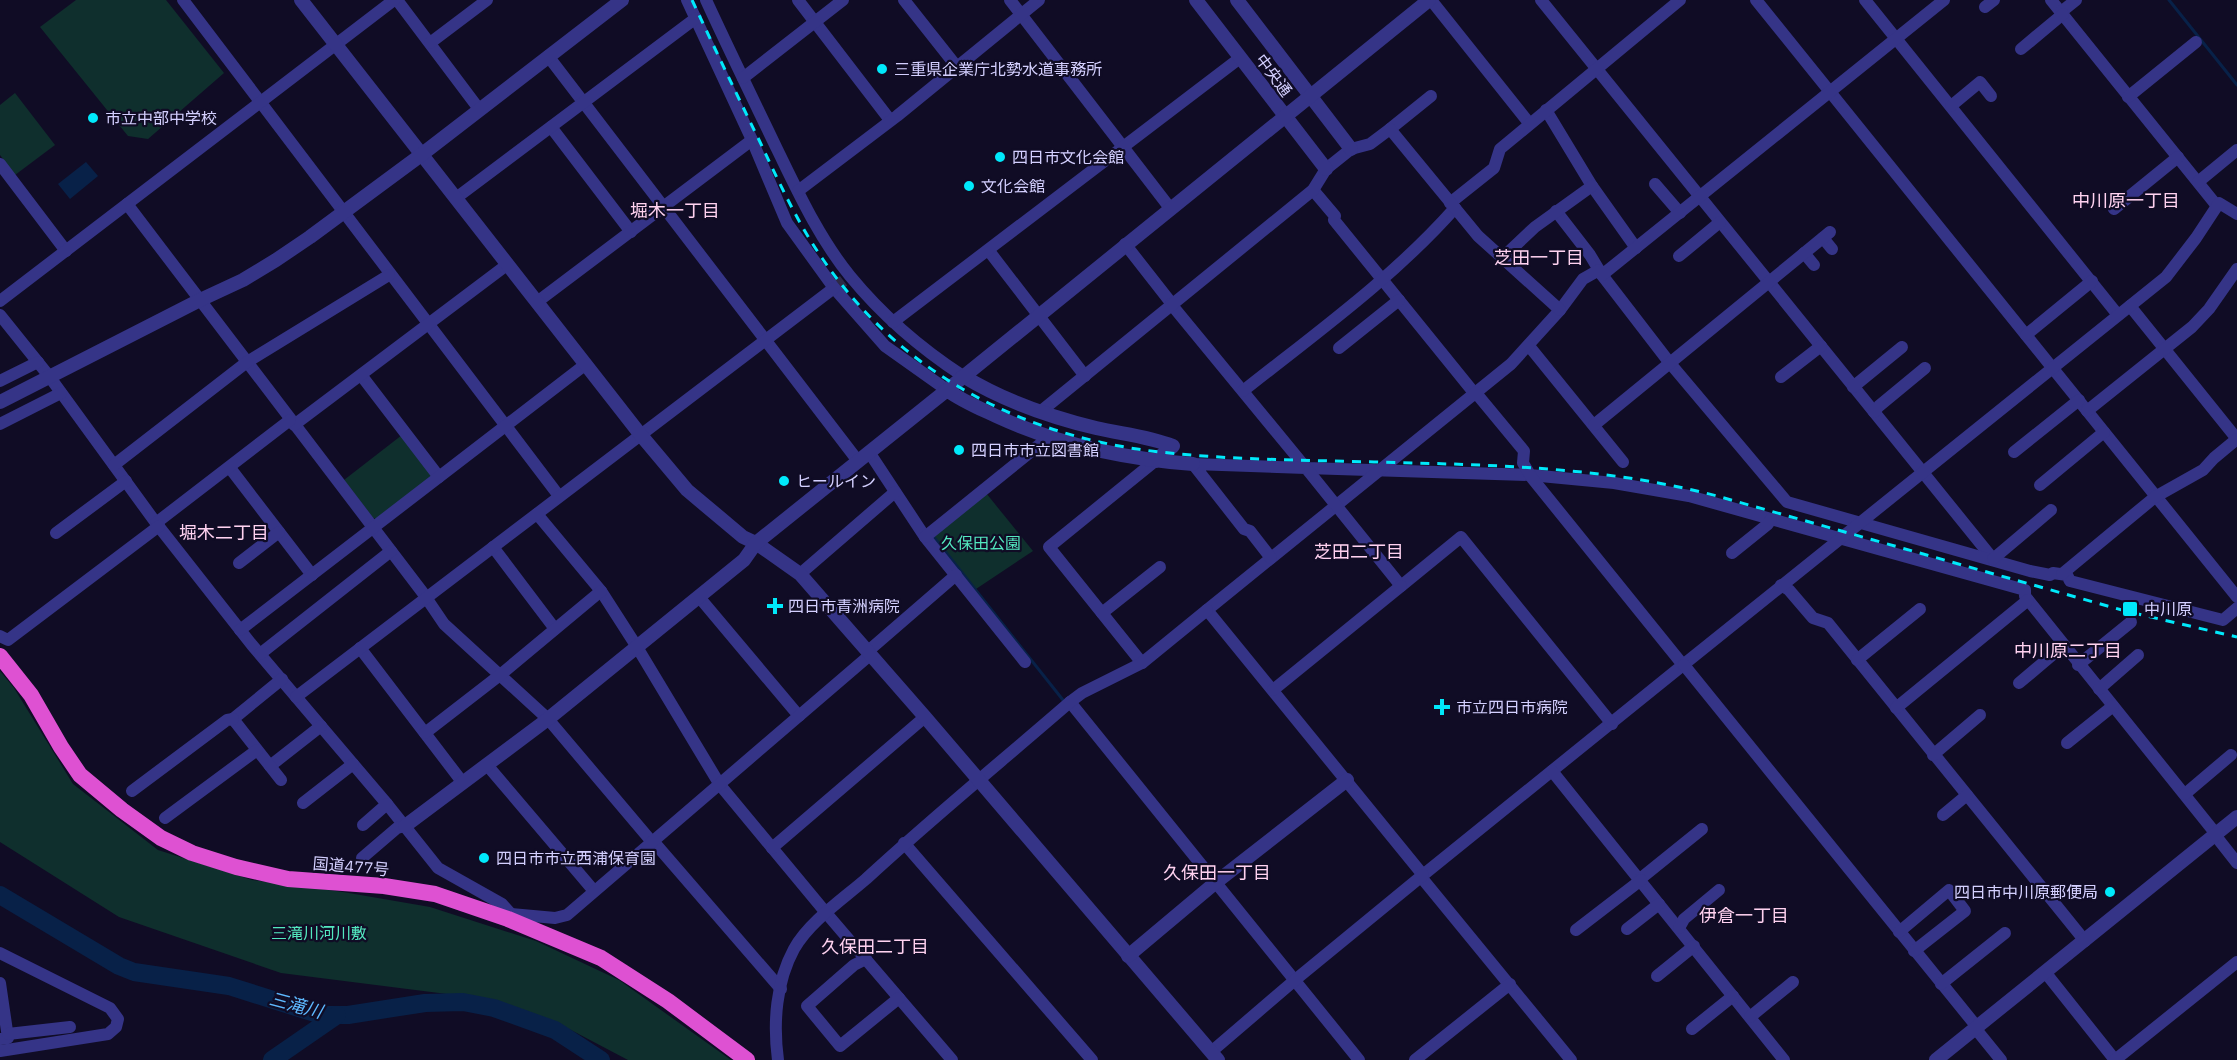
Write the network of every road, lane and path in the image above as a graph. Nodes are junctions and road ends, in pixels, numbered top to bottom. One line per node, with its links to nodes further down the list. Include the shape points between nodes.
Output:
1 (183, 0): 43 (street)
2 (301, 0): 30 (street)
3 (396, 0): 29 (street); 30 (street)
4 (487, 0): 29 (street)
5 (687, 0): 25 (street)
6 (706, 0): 36 (street)
7 (798, 0): 26 (street)
8 (843, 0): 26 (street)
9 (904, 0): 34 (street)
10 (1010, 0): 24 (street)
11 (1039, 0): 24 (street)
12 (1196, 0): 33 (street, 中央通)
13 (1237, 0): 38 (street, 中央通)
14 (1430, 0): 38 (street); 49 (street)
15 (1541, 0): 35 (street)
16 (1680, 0): 35 (street)
17 (1756, 0): 37 (street)
18 (1865, 0): 27 (street)
19 (1944, 0): 27 (street)
20 (2051, 0): 23 (street)
21 (2076, 0): 23 (street)
22 (616, 2): 32 (street)
23 (2062, 13): 31 (street); 41 (street)
24 (1021, 15): 34 (street); 53 (street)
25 (696, 18): 42 (street); 52 (street)
26 (815, 22): 36 (street); 48 (street)
27 (1896, 39): 37 (street); 44 (street)
28 (2196, 42): 41 (street)
29 (430, 43): 45 (street)
30 (336, 45): 43 (street); 56 (street)
31 (2020, 49)
32 (548, 57): 42 (street); 45 (street)
33 (1240, 58): 47 (street, 中央通); 53 (street)
34 (957, 67): 48 (street)
35 (1596, 68): 46 (street); 66 (street)
36 (743, 78): 64 (street)
37 (1830, 92): 66 (street); 108 (street)
38 (1310, 94): 47 (street); 54 (street, 中央通)
39 (1431, 96): 51 (street)
40 (1991, 96): 44 (street, via 1980,82)
41 (2128, 96): 57 (street)
42 (583, 102): 50 (street); 70 (street)
43 (260, 103): 67 (street); 74 (street)
44 (1951, 106): 93 (street)
45 (479, 110): 56 (street)
46 (1546, 110): 49 (street); 62 (street)
47 (1285, 117): 59 (street, 中央通); 71 (street)
48 (890, 120): 64 (street)
49 (1529, 123): 68 (street, via 1500,149 1494,168)
50 (550, 127): 65 (street); 78 (street)
51 (1390, 129): 54 (street, via 1370,144); 68 (street)
52 (752, 140): 70 (street); 95 (street, via 787,223)
53 (1124, 146): 71 (street); 83 (street)
54 (1351, 149): 59 (street)
55 (2237, 150): 60 (street)
56 (421, 155): 65 (street); 74 (street)
57 (2178, 157): 60 (street); 72 (street)
58 (0, 164): 82 (street)
59 (1326, 169): 63 (street)
60 (2198, 182): 69 (street)
61 (1655, 184): 75 (street)
62 (1592, 186): 73 (street); 80 (street)
63 (1313, 190): 92 (street); 100 (street)
64 (798, 191): 106 (street, via 843,267)
65 (456, 198): 87 (street)
66 (1699, 198): 75 (street); 77 (street)
67 (127, 204): 82 (street); 96 (street)
68 (1453, 206): 86 (street); 92 (street, via 1426,241)
69 (2217, 206): 76 (street, via 2219,203); 101 (street, via 2166,277)
70 (664, 207): 78 (street); 109 (street)
71 (1170, 208): 79 (street)
72 (2114, 209)
73 (1556, 212): 86 (street); 90 (street)
74 (343, 213): 91 (street); 96 (street, via 251,275)
75 (1680, 213): 80 (street)
76 (2237, 214)
77 (1720, 222): 85 (street); 94 (street)
78 (631, 232): 99 (street)
79 (1125, 244): 100 (street); 104 (street)
80 (1636, 248): 90 (street)
81 (1832, 249): 84 (street, via 1826,235)
82 (66, 251): 98 (street)
83 (989, 251): 104 (street); 106 (street)
84 (1804, 253): 88 (street); 94 (street)
85 (1679, 256)
86 (1502, 258): 102 (street)
87 (508, 264): 99 (street); 107 (street)
88 (1814, 265)
89 (2237, 269): 114 (street, via 2209,309)
90 (1600, 272): 102 (street, via 1583,279); 117 (street)
91 (389, 275): 107 (street); 116 (street)
92 (1382, 279): 97 (street); 129 (street)
93 (2092, 281): 105 (street); 108 (street)
94 (1768, 282): 111 (street); 117 (street)
95 (834, 288): 109 (street); 128 (street, via 885,346)
96 (200, 300): 116 (street); 122 (street)
97 (1399, 300): 113 (street); 131 (street)
98 (0, 301)
99 (537, 302): 118 (street)
100 (1172, 304): 124 (street); 129 (street)
101 (2130, 306): 105 (street); 114 (street)
102 (1560, 310): 110 (street)
103 (0, 315): 115 (street)
104 (1038, 315): 123 (street); 124 (street)
105 (2118, 315): 120 (street)
106 (893, 322): 123 (street)
107 (428, 325): 121 (street); 140 (street)
108 (2026, 335): 120 (street)
109 (764, 339): 142 (street); 147 (street)
110 (1529, 345): 131 (street); 139 (street)
111 (1821, 346): 125 (street); 127 (street)
112 (1902, 347): 127 (street)
113 (1339, 348)
114 (2163, 350): 134 (street); 144 (street)
115 (38, 362): 122 (street); 126 (street)
116 (247, 362): 137 (street); 151 (street)
117 (1669, 362): 139 (street); 167 (street, via 1785,501)
118 (586, 364): 140 (street); 142 (street)
119 (1925, 368): 136 (street)
120 (2053, 368): 132 (street); 155 (street)
121 (361, 375): 137 (street); 157 (street)
122 (49, 376): 130 (street); 133 (street)
123 (963, 376): 128 (street); 135 (street)
124 (1085, 376): 135 (street)
125 (1781, 377)
126 (0, 381)
127 (1853, 387): 136 (street)
128 (947, 390): 143 (street, via 1020,428); 145 (street)
129 (1243, 391): 153 (street)
130 (61, 393): 138 (street); 151 (street)
131 (1475, 393): 154 (street); 156 (street, via 1524,451 1523,464)
132 (2079, 400): 134 (street); 146 (street)
133 (0, 402)
134 (2087, 411): 141 (street)
135 (1040, 412): 148 (street, via 1173,446)
136 (1874, 412): 155 (street)
137 (292, 423): 152 (street); 169 (street)
138 (0, 424)
139 (1594, 425): 149 (street)
140 (506, 426): 157 (street); 161 (street)
141 (2104, 432): 159 (street); 162 (street)
142 (640, 434): 161 (street); 174 (street, via 687,490 743,537)
143 (1049, 437): 148 (street); 172 (street)
144 (2237, 439): 162 (street, via 2203,470)
145 (869, 452): 147 (street); 160 (street)
146 (2014, 452)
147 (858, 461): 174 (street)
148 (1155, 461): 150 (street); 196 (street, via 1049,547)
149 (1623, 462)
150 (1193, 464): 153 (street); 178 (street)
151 (114, 465): 158 (street)
152 (230, 468): 168 (street); 171 (street)
153 (1306, 468): 154 (street); 163 (street)
154 (1380, 470): 156 (street); 163 (street)
155 (1923, 472): 167 (street); 179 (street)
156 (1530, 475): 166 (street, via 1651,489); 211 (street)
157 (440, 477): 169 (street)
158 (126, 481): 168 (street); 170 (street)
159 (2040, 485)
160 (895, 492): 172 (street); 182 (street)
161 (559, 496): 165 (street)
162 (2155, 497): 183 (street); 190 (street)
163 (1336, 505): 178 (street); 187 (street)
164 (2051, 510): 179 (street)
165 (537, 514): 175 (street); 188 (street)
166 (1772, 519): 173 (street); 177 (street)
167 (1860, 522): 173 (street); 179 (street)
168 (158, 525): 199 (street); 200 (street, via 8,640)
169 (373, 528): 176 (street); 184 (street)
170 (56, 532)
171 (279, 532): 180 (street); 184 (street)
172 (928, 534): 185 (street)
173 (1839, 540): 186 (street); 192 (street, via 2025,590)
174 (756, 543): 182 (street); 189 (street, via 744,560)
175 (493, 547): 191 (street); 198 (street)
176 (391, 551): 191 (street); 205 (street)
177 (1732, 553)
178 (1271, 558): 195 (street)
179 (1993, 559): 183 (street, via 2042,574)
180 (239, 563)
181 (1160, 567): 196 (street)
182 (800, 574): 204 (street)
183 (2062, 574): 193 (street, via 2070,581 2223,620)
184 (312, 575): 199 (street)
185 (956, 575): 204 (street); 209 (street)
186 (1781, 585): 208 (street, via 1814,618 1828,623); 211 (street)
187 (1401, 586): 217 (street); 227 (street, via 1461,537)
188 (601, 591): 198 (street); 201 (street)
189 (699, 597): 201 (street); 223 (street)
190 (2237, 597)
191 (425, 599): 202 (street); 213 (street, via 444,624)
192 (2028, 600): 203 (street); 221 (street)
193 (2237, 608)
194 (1920, 609): 208 (street)
195 (1207, 610): 210 (street); 217 (street)
196 (1102, 613): 210 (street)
197 (2131, 622): 212 (street)
198 (555, 629): 213 (street)
199 (240, 630): 205 (street)
200 (0, 636)
201 (637, 647): 226 (street); 242 (street)
202 (360, 648): 218 (street); 229 (street)
203 (2064, 648): 212 (street); 215 (street)
204 (869, 653): 223 (street); 224 (street)
205 (260, 654): 214 (street)
206 (2138, 655): 216 (street)
207 (0, 656): 267 (highway, 国道477号, via 31,695 80,775 162,838 192,853 288,879 435,894)
208 (1857, 660): 221 (street)
209 (1025, 662)
210 (1142, 663): 219 (street)
211 (1684, 665): 227 (street); 271 (street)
212 (2078, 665): 216 (street)
213 (500, 675): 226 (street); 229 (street)
214 (282, 679): 218 (street); 225 (street)
215 (2019, 683)
216 (2099, 689): 220 (street)
217 (1273, 690): 240 (street)
218 (296, 697): 228 (street)
219 (1070, 702): 239 (street); 262 (street)
220 (2113, 706): 230 (street); 244 (street)
221 (1896, 708): 232 (street)
222 (1980, 715): 232 (street)
223 (799, 716): 242 (street)
224 (925, 717): 239 (street); 257 (street)
225 (232, 719): 231 (street); 243 (street)
226 (548, 719): 235 (street); 255 (street)
227 (1612, 724): 237 (street)
228 (321, 726): 234 (street); 236 (street)
229 (425, 733): 241 (street)
230 (2067, 743)
231 (257, 750): 236 (street); 250 (street)
232 (1933, 755): 245 (street)
233 (2231, 755): 244 (street)
234 (353, 764): 246 (street); 247 (street)
235 (487, 765): 241 (street); 264 (street)
236 (270, 766): 238 (street)
237 (1552, 771): 260 (street); 261 (street)
238 (281, 780)
239 (979, 780): 256 (street); 277 (street)
240 (1347, 780): 260 (street); 262 (street)
241 (463, 783): 252 (street)
242 (720, 785): 255 (street); 257 (street)
243 (132, 791)
244 (2185, 794): 254 (street)
245 (1967, 795): 248 (street); 273 (street)
246 (303, 803)
247 (387, 804): 251 (street); 252 (street)
248 (1943, 815)
249 (2237, 817): 254 (street)
250 (165, 818)
251 (363, 825)
252 (405, 826): 258 (street, via 397,828); 267 (street, via 438,868 502,904)
253 (1702, 829): 261 (street)
254 (2215, 834): 259 (street); 273 (street)
255 (653, 841): 264 (street); 287 (street)
256 (904, 843): 266 (street); 298 (street)
257 (772, 848): 266 (street)
258 (362, 858)
259 (2237, 863)
260 (1422, 876): 282 (street); 285 (street)
261 (1640, 880): 265 (street); 270 (street)
262 (1215, 883): 277 (street); 282 (street)
263 (1719, 890): 268 (street)
264 (594, 891): 267 (street, via 562,917)
265 (1659, 904): 268 (street); 269 (street)
266 (826, 914): 278 (street); 287 (street, via 796,946)
267 (509, 916): 299 (highway, 国道477号, via 601,958 668,1001)
268 (1679, 927): 274 (street)
269 (1627, 929)
270 (1576, 930)
271 (1899, 932): 275 (street); 275 (street, via 1949,891 1965,911)
272 (2005, 933): 286 (street)
273 (2085, 941): 280 (street)
274 (1694, 946): 281 (street); 288 (street)
275 (1914, 951): 286 (street)
276 (0, 952): 296 (street, via 110,1008 118,1018 116,1027 108,1034)
277 (1128, 956): 297 (street)
278 (866, 959): 289 (street); 289 (street, via 807,1006 840,1046)
279 (2237, 962): 308 (street)
280 (2045, 972): 293 (street); 308 (street)
281 (1657, 975)
282 (1295, 980): 297 (street); 302 (street)
283 (1793, 982): 291 (street)
284 (0, 983): 290 (street)
285 (1510, 984): 303 (street); 304 (street)
286 (1941, 984): 293 (street)
287 (780, 989): 300 (street)
288 (1732, 996): 291 (street); 294 (street)
289 (899, 998): 301 (street)
290 (2, 1005): 295 (street)
291 (1750, 1017): 305 (street)
292 (70, 1027): 295 (street)
293 (1976, 1028): 306 (street); 307 (street)
294 (1692, 1029)
295 (4, 1036)
296 (0, 1051)
297 (1214, 1056)
298 (1086, 1058)
299 (747, 1060)
300 (778, 1060)
301 (952, 1060)
302 (1359, 1060)
303 (1415, 1060)
304 (1571, 1060)
305 (1784, 1060)
306 (1936, 1060)
307 (2001, 1060)
308 (2115, 1060)

